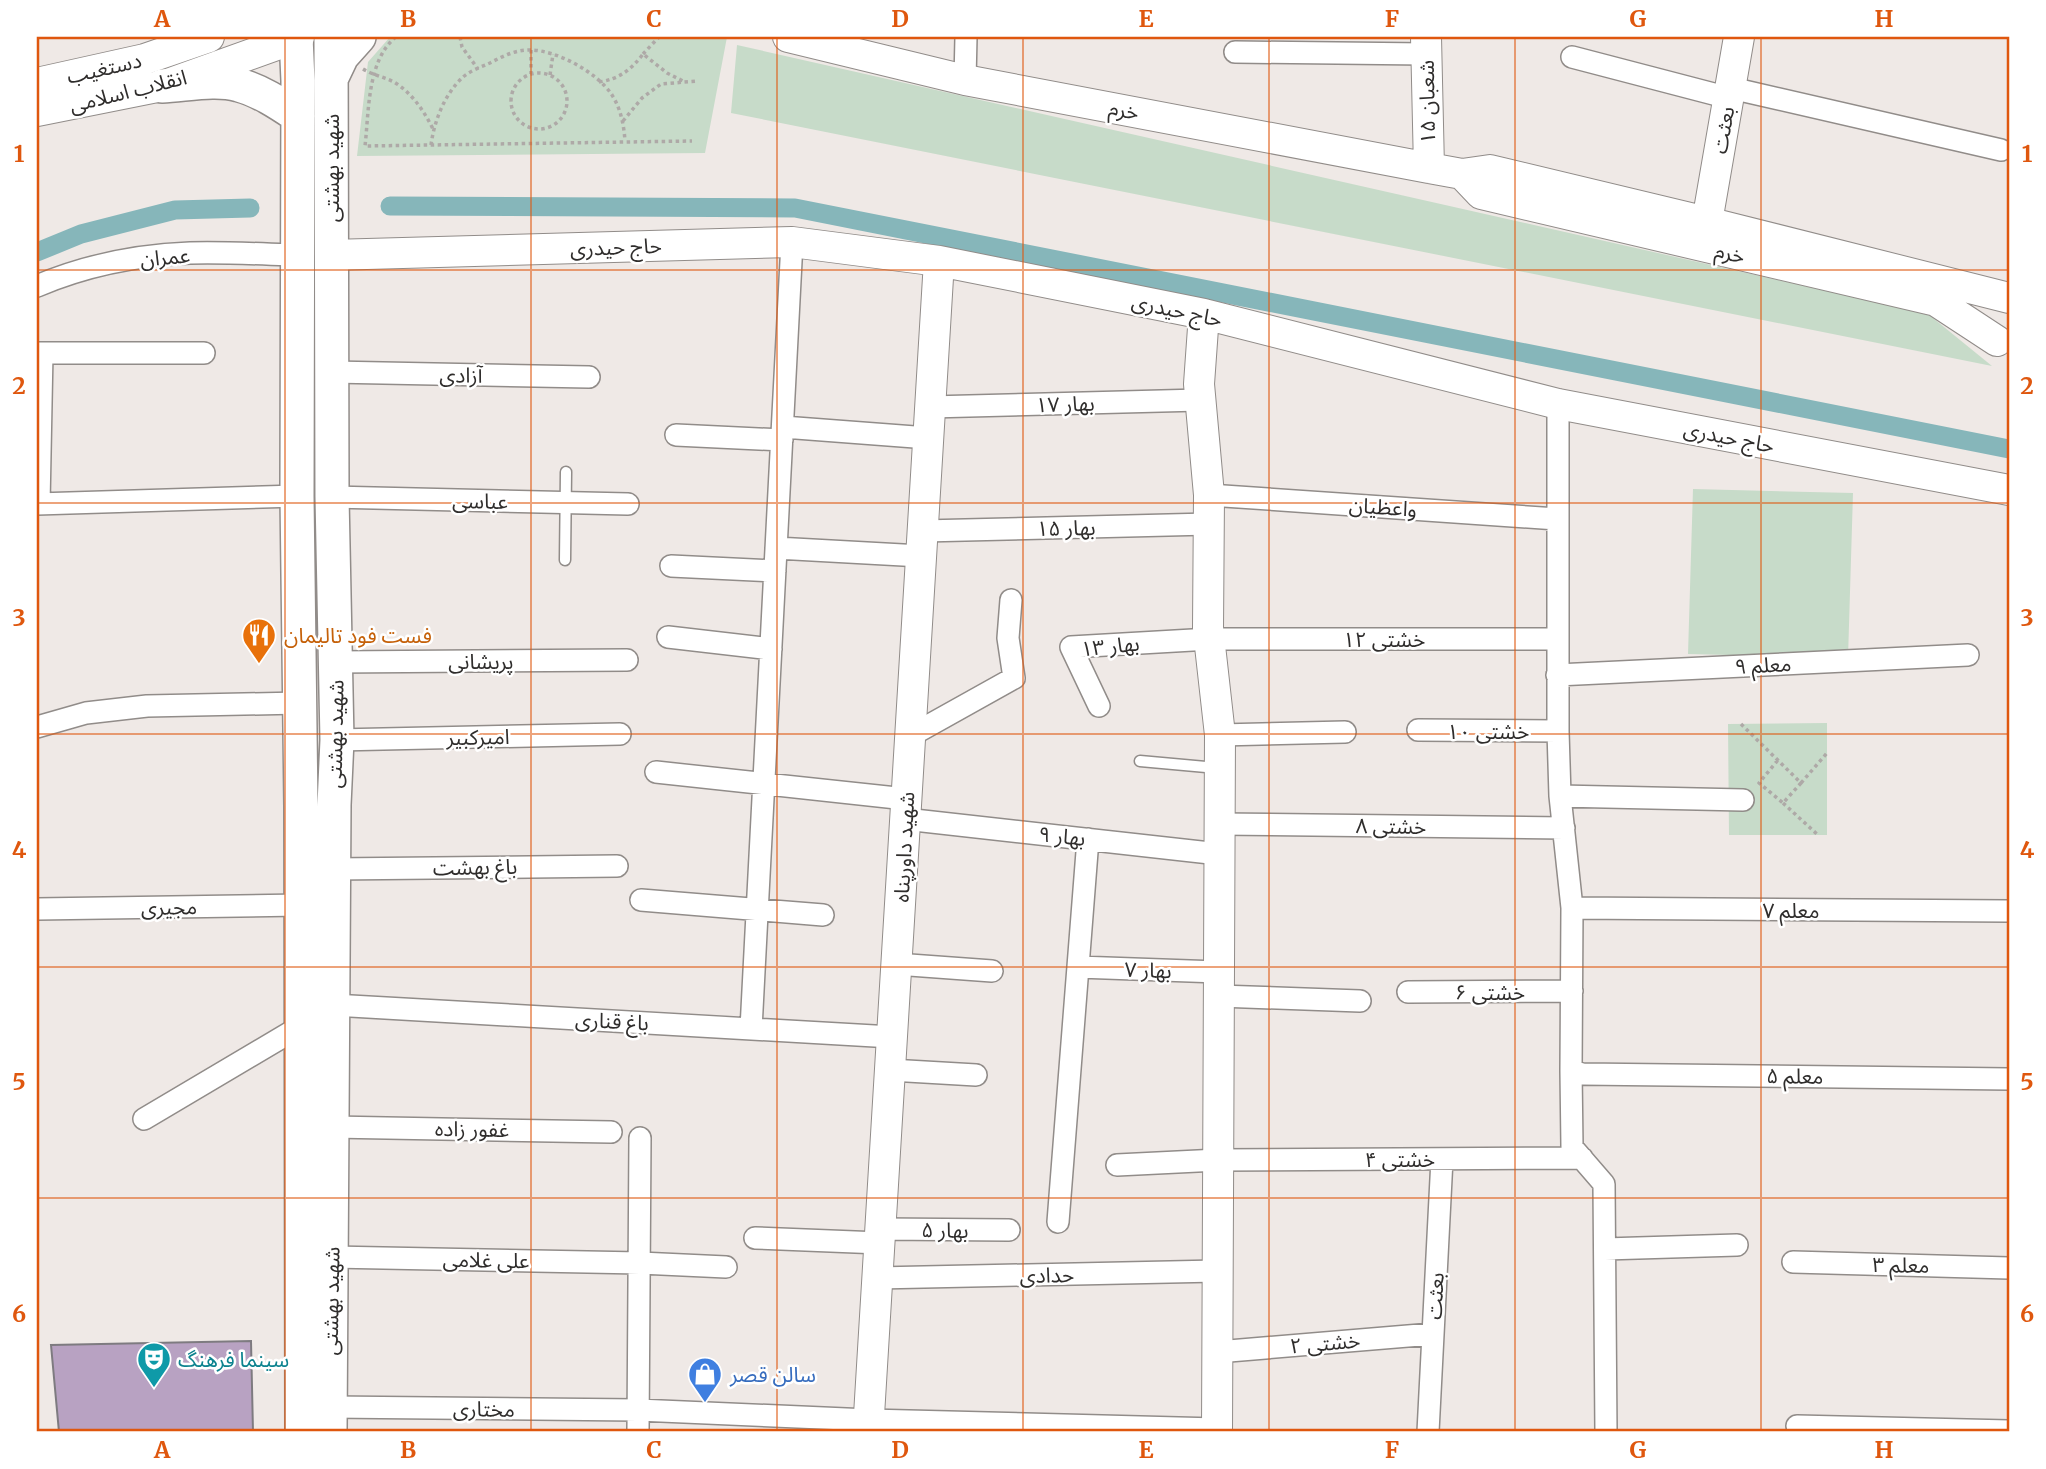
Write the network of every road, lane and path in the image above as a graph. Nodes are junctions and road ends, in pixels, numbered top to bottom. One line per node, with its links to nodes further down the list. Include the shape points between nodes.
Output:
1 (209, 37): 26 (street, دستغیب, via 145,59)
2 (297, 37): 27 (street, انقلاب اسلامی); 30 (main road, شهید بهشتی)
3 (331, 37): 21 (main road, شهید بهشتی)
4 (359, 37): 21 (main road)
5 (396, 37): 19 (path)
6 (460, 37): 17 (path, via 461,47)
7 (659, 37): 15 (path)
8 (788, 37): 22 (street, خرم)
9 (966, 37): 22 (street)
10 (1739, 37): 28 (street, بعثت)
11 (1426, 45): 13 (street); 37 (street, ۱۵ شعبان)
12 (531, 50): 14 (path); 17 (path, via 509,52); 18 (path)
13 (1235, 52)
14 (553, 54): 20 (path); 24 (path, via 585,69)
15 (643, 54): 24 (path, via 614,79); 25 (path)
16 (1572, 57): 28 (street)
17 (478, 69): 32 (path, via 448,94)
18 (531, 74): 20 (path); 20 (path, via 516,85 511,104 519,121 536,130 554,126 566,113 564,86)
19 (372, 75): 32 (path, via 393,82 410,95); 35 (path, via 365,146)
20 (550, 75)
21 (332, 77): 42 (main road, شهید بهشتی)
22 (965, 80): 37 (street, خرم)
23 (698, 81): 25 (path)
24 (598, 82): 31 (path, via 612,95)
25 (685, 82): 31 (path, via 661,84)
26 (37, 83)
27 (162, 86): 29 (street, انقلاب اسلامی); 30 (main road, via 237,84)
28 (1730, 93): 36 (street); 39 (street, بعثت)
29 (37, 111)
30 (298, 116): 41 (main road, شهید بهشتی)
31 (623, 121): 34 (path)
32 (433, 129): 35 (path)
33 (692, 141): 34 (path)
34 (625, 142): 35 (path)
35 (431, 145)
36 (2001, 150)
37 (1429, 168): 38 (street, خرم)
38 (1462, 174): 39 (street, خرم, via 1490,170); 45 (street, خرم, via 1481,194)
39 (1707, 222): 45 (street, خرم)
40 (792, 242): 42 (street, حاج حیدری); 43 (street, حاج حیدری); 56 (street)
41 (298, 255): 44 (street, عمران, via 188,253 121,261); 61 (main road, شهید بهشتی)
42 (331, 255): 51 (main road, شهید بهشتی)
43 (939, 261): 47 (street, حاج حیدری); 55 (street, شهید داورپناه)
44 (37, 286)
45 (1938, 290): 46 (street, خرم); 48 (street, خرم)
46 (2009, 300): 48 (street, via 1996,328)
47 (1204, 314): 53 (street); 54 (street, حاج حیدری)
48 (2003, 351)
49 (39, 353): 50 (street); 64 (street)
50 (205, 353)
51 (332, 372): 52 (street, آزادی); 62 (main road, شهید بهشتی)
52 (589, 377)
53 (1200, 400): 55 (street, بهار ۱۷); 66 (street)
54 (1558, 404): 60 (street, حاج حیدری); 67 (street)
55 (930, 407): 58 (street, شهید داورپناه)
56 (782, 434): 57 (street); 58 (street); 69 (street)
57 (676, 435)
58 (928, 438): 68 (street, شهید داورپناه)
59 (566, 472): 63 (lane)
60 (2009, 490)
61 (297, 496): 64 (street); 82 (main road, شهید بهشتی)
62 (332, 497): 63 (street, عباسی); 80 (main road, شهید بهشتی)
63 (566, 503): 65 (street, عباسی); 70 (lane)
64 (38, 504)
65 (628, 504)
66 (1209, 509): 67 (street, واعظیان); 68 (street, بهار ۱۵); 75 (street)
67 (1557, 519): 76 (street)
68 (922, 544): 69 (street, بهار ۱۵); 91 (street, شهید داورپناه)
69 (776, 548): 72 (street)
70 (565, 560)
71 (671, 566): 72 (street)
72 (775, 571): 77 (street)
73 (1011, 600): 91 (street, via 1008,638 1014,678)
74 (668, 637): 77 (street)
75 (1210, 639): 76 (street, خشتی ۱۲); 83 (street, بهار ۱۳, via 1071,647); 90 (street)
76 (1557, 639): 81 (street)
77 (771, 649): 99 (street)
78 (1968, 655): 81 (street, معلم ۹)
79 (627, 660): 80 (street, پریشانی)
80 (335, 662): 92 (main road, شهید بهشتی)
81 (1558, 675): 87 (street)
82 (300, 703): 85 (street, via 146,706 86,713); 112 (main road, شهید بهشتی)
83 (1099, 706)
84 (1741, 723): 94 (path)
85 (37, 727)
86 (1418, 730): 87 (street, خشتی ۱۰)
87 (1558, 731): 100 (street)
88 (1345, 732): 90 (street)
89 (620, 734): 92 (street, امیرکبیر)
90 (1220, 735): 96 (street)
91 (910, 736): 103 (street, شهید داورپناه)
92 (337, 740): 110 (main road, شهید بهشتی)
93 (1827, 753): 98 (path)
94 (1779, 760): 98 (path); 102 (path, via 1759,783)
95 (1140, 761): 96 (lane)
96 (1219, 768): 104 (street)
97 (656, 772): 99 (street, بهار ۹)
98 (1801, 783): 102 (path)
99 (764, 784): 103 (street, بهار ۹); 115 (street)
100 (1560, 796): 101 (street); 105 (street)
101 (1743, 800)
102 (1783, 803): 106 (path)
103 (906, 809): 107 (street, بهار ۹); 118 (street, شهید داورپناه)
104 (1219, 824): 105 (street, خشتی ۸); 108 (street)
105 (1563, 828): 113 (street)
106 (1818, 835)
107 (1088, 839): 108 (street, بهار ۹); 119 (street)
108 (1219, 854): 121 (street)
109 (617, 866): 110 (street, باغ بهشت)
110 (333, 869): 125 (main road, شهید بهشتی)
111 (641, 900): 115 (street)
112 (301, 905): 114 (street, مجیری); 126 (main road, شهید بهشتی)
113 (1572, 908): 116 (street, معلم ۷); 123 (street)
114 (37, 909)
115 (757, 909): 117 (street); 127 (street)
116 (2009, 911)
117 (823, 915)
118 (897, 964): 120 (street); 128 (street, شهید داورپناه)
119 (1078, 967): 121 (street, بهار ۷); 141 (street)
120 (992, 971)
121 (1218, 984): 124 (street); 139 (street)
122 (1408, 992): 123 (street, خشتی ۶)
123 (1572, 992): 130 (street)
124 (1360, 1001)
125 (333, 1005): 127 (street, باغ قناری); 134 (main road, شهید بهشتی)
126 (302, 1026): 133 (street); 162 (main road, شهید بهشتی)
127 (751, 1029): 128 (street, باغ قناری)
128 (892, 1037): 129 (street, شهید داورپناه)
129 (890, 1070): 131 (street); 143 (street, شهید داورپناه)
130 (1576, 1072): 132 (street, معلم ۵); 137 (street, via 1572,1147)
131 (976, 1075)
132 (2009, 1079)
133 (144, 1119)
134 (332, 1127): 135 (street, غفور زاده); 147 (main road, شهید بهشتی)
135 (611, 1132)
136 (640, 1138): 149 (street)
137 (1582, 1158): 138 (street, خشتی ۴); 146 (street, via 1604,1184)
138 (1442, 1159): 139 (street, خشتی ۴); 154 (street, بعثت)
139 (1218, 1160): 140 (street); 152 (street)
140 (1117, 1165)
141 (1059, 1222)
142 (1009, 1230): 143 (street, بهار ۵)
143 (880, 1236): 144 (street, بهار ۵); 153 (street, شهید داورپناه)
144 (755, 1238)
145 (1737, 1245): 146 (street)
146 (1605, 1249): 165 (street)
147 (332, 1256): 149 (street, علی غلامی); 157 (main road, شهید بهشتی)
148 (1793, 1262): 151 (street, معلم ۳)
149 (640, 1263): 150 (street, علی غلامی); 156 (street)
150 (726, 1267)
151 (2009, 1268)
152 (1217, 1271): 153 (street, حدادی); 155 (street)
153 (877, 1279): 158 (street, شهید داورپناه)
154 (1433, 1334): 155 (street, خشتی ۲); 164 (street, بعثت)
155 (1217, 1352): 160 (street)
156 (638, 1410): 157 (street, مختاری); 158 (street, مختاری); 163 (street)
157 (330, 1420)
158 (869, 1426): 160 (street, مختاری)
159 (1797, 1426): 161 (street)
160 (1217, 1431)
161 (2009, 1431)
162 (302, 1432)
163 (638, 1432)
164 (1428, 1432)
165 (1606, 1432)

